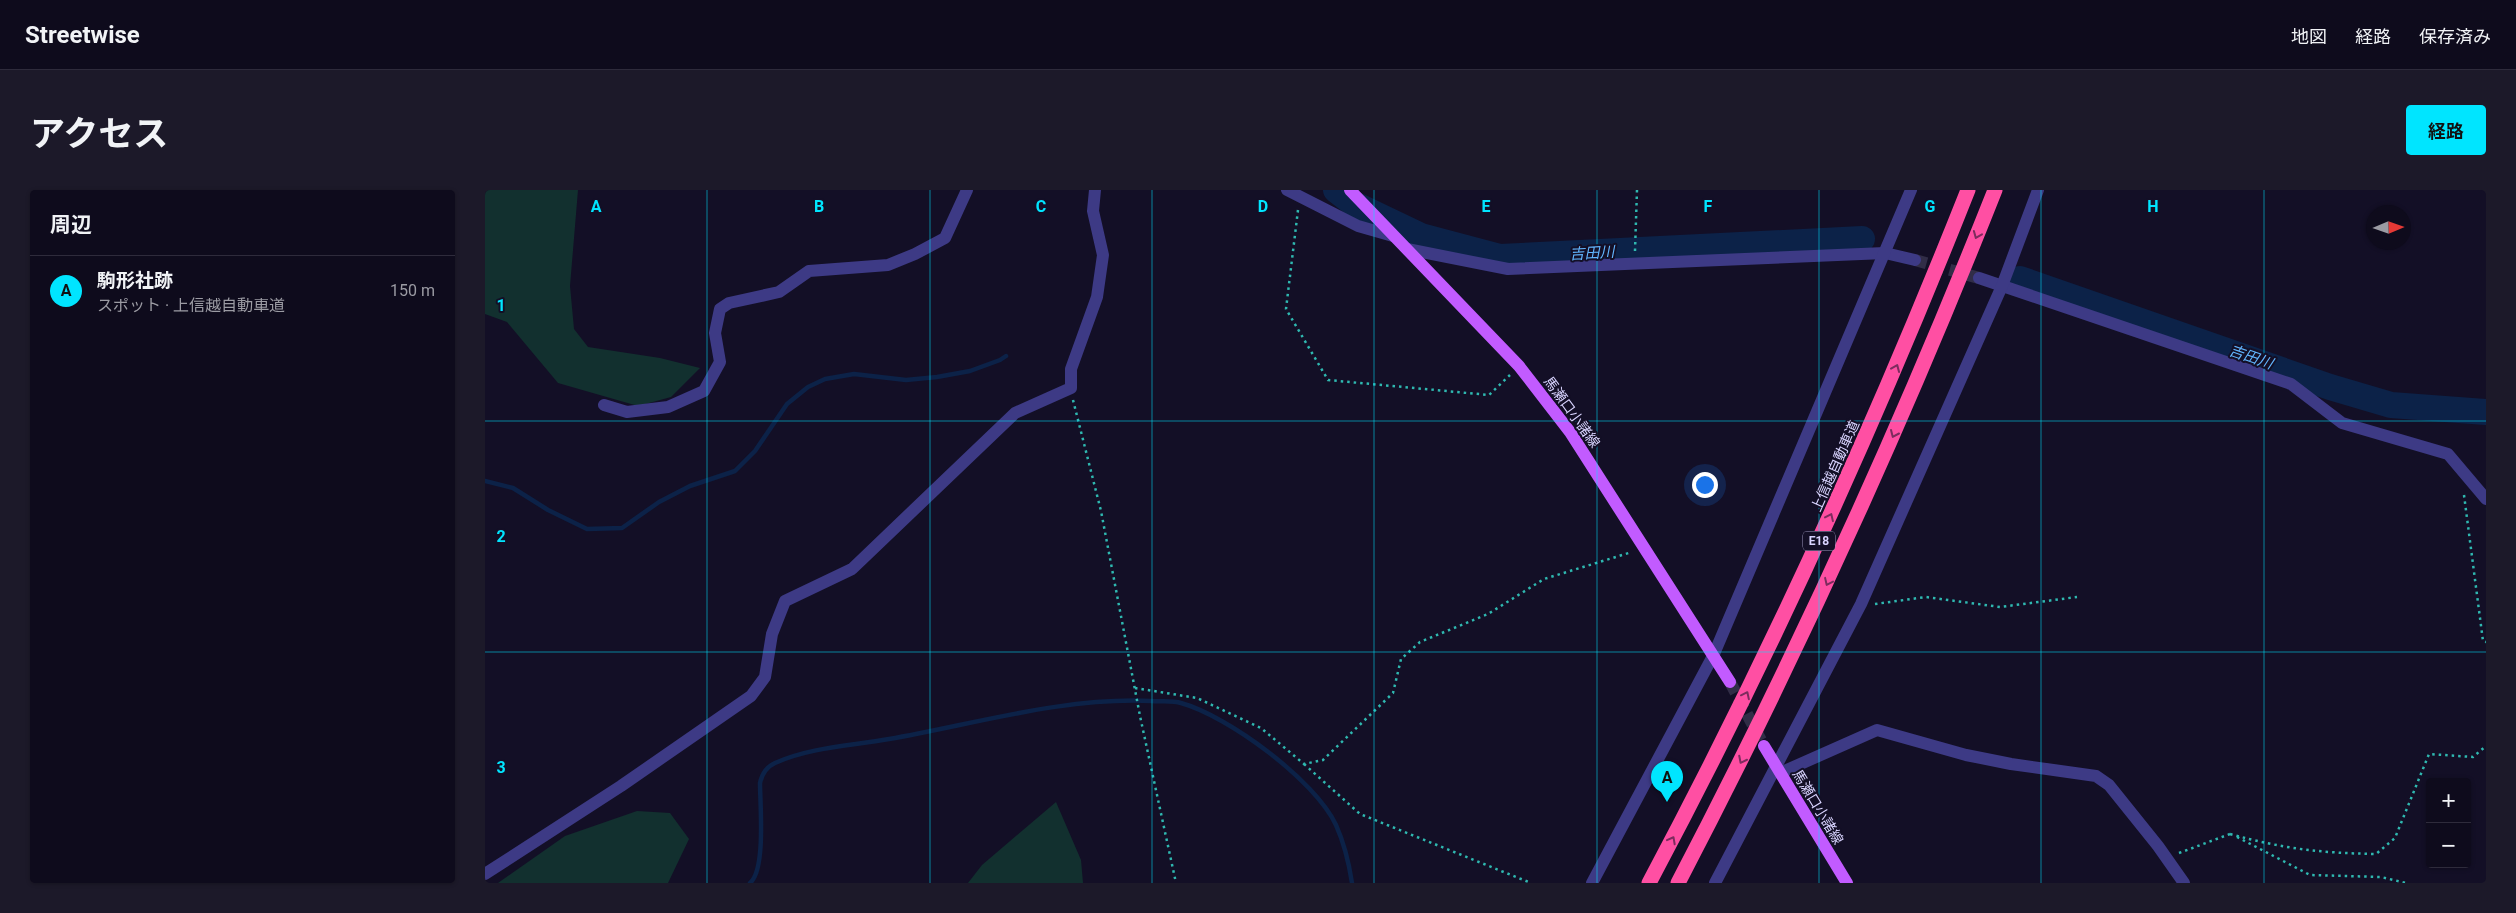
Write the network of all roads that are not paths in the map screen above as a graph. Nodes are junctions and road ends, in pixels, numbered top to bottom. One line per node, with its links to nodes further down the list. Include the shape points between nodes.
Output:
1 (967, 190): 15 (street, via 945,238 915,254 888,265 809,271 779,292 729,303 720,309 715,332 720,362 704,391 668,407 627,412)
2 (1095, 190): 21 (street, via 1093,211 1103,255 1097,297 1071,369 1071,388 1015,413 852,569 785,601 772,634 765,677 751,696)
3 (1287, 190): 9 (street, via 1358,226)
4 (1350, 190): 9 (main road, 馬瀬口小諸線)
5 (1911, 190): 11 (street)
6 (1968, 190): 23 (highway, 上信越自動車道 / E18, one-way to 6, via 1790,605 1886,390)
7 (1995, 190): 24 (highway, E18, one-way to 24, via 1908,403 1829,580)
8 (2038, 190): 14 (street)
9 (1393, 236): 10 (main road, 馬瀬口小諸線)
10 (1407, 249): 11 (street, via 1508,268); 17 (main road, 馬瀬口小諸線, via 1519,366 1570,432)
11 (1885, 253): 12 (street); 17 (street)
12 (1915, 260)
13 (1979, 278): 14 (street)
14 (2002, 286): 16 (street, via 2291,384 2342,423 2448,454); 20 (street, via 1861,604)
15 (604, 404)
16 (2486, 499)
17 (1714, 654): 18 (main road, 馬瀬口小諸線); 22 (street)
18 (1730, 682)
19 (1764, 746): 20 (main road, 馬瀬口小諸線)
20 (1778, 769): 25 (street); 26 (main road, 馬瀬口小諸線); 27 (street, via 1877,730 1984,758 2095,776 2109,784)
21 (485, 874)
22 (1592, 883)
23 (1649, 883)
24 (1678, 883)
25 (1715, 883)
26 (1847, 883)
27 (2184, 883)

